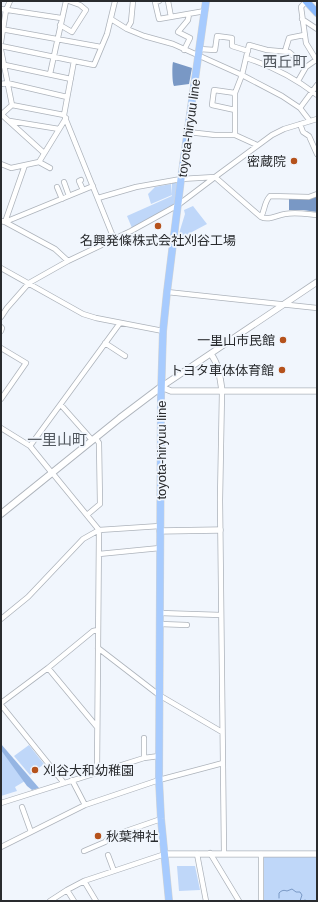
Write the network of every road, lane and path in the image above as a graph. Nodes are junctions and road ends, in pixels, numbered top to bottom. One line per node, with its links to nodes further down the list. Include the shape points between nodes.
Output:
1 (10, 1): 12 (street)
2 (66, 1): 17 (street)
3 (69, 1): 20 (street, via 86,10 72,32)
4 (115, 1): 18 (street)
5 (132, 1): 22 (street)
6 (159, 1): 16 (street, via 155,2 159,19)
7 (168, 1): 16 (street)
8 (206, 1): 13 (main road, toyota-hiryuu line)
9 (306, 1): 14 (highway); 19 (street, via 301,7)
10 (312, 1): 11 (highway)
11 (317, 7)
12 (4, 9): 17 (street); 21 (street)
13 (205, 11): 15 (street); 33 (main road, toyota-hiryuu line)
14 (317, 13)
15 (189, 14): 16 (street); 30 (street, via 188,20 178,32 190,38)
16 (171, 17)
17 (62, 18): 20 (street)
18 (110, 19): 22 (street); 28 (street, via 107,34)
19 (302, 19): 23 (street); 24 (street)
20 (60, 26): 25 (street)
21 (2, 29): 25 (street); 26 (street)
22 (127, 29): 30 (street)
23 (317, 29)
24 (304, 35): 32 (street, via 289,38); 36 (street)
25 (57, 39): 28 (street); 34 (street)
26 (1, 42)
27 (1, 46): 34 (street)
28 (100, 48): 37 (street, via 94,65)
29 (1, 50): 38 (street)
30 (184, 50): 33 (street)
31 (248, 51): 32 (street, via 249,45); 33 (street, via 232,46 232,38 217,36 215,50); 35 (street)
32 (284, 51): 39 (street, via 293,55)
33 (199, 53): 41 (street); 61 (main road, toyota-hiryuu line)
34 (54, 57): 37 (street); 40 (street)
35 (246, 58): 41 (street); 43 (street, via 266,64)
36 (317, 60): 39 (street)
37 (74, 61): 42 (street)
38 (3, 66): 40 (street); 45 (street)
39 (306, 67): 43 (street)
40 (50, 74): 42 (street)
41 (242, 75): 48 (street); 52 (street)
42 (71, 79): 50 (street)
43 (298, 81): 47 (street)
44 (1, 84): 45 (street)
45 (8, 84): 50 (street); 51 (street)
46 (317, 85): 47 (street)
47 (312, 91): 49 (street); 52 (street)
48 (236, 93): 53 (street); 53 (street, via 214,90 212,105)
49 (317, 94)
50 (67, 97): 55 (street)
51 (12, 105): 54 (street); 55 (street)
52 (300, 108): 58 (street)
53 (235, 110): 62 (street)
54 (1, 114): 57 (street)
55 (65, 116): 60 (street); 74 (street)
56 (317, 119): 58 (street)
57 (10, 121): 60 (street); 64 (street)
58 (310, 121): 59 (street)
59 (300, 124): 63 (street, via 278,132); 65 (street)
60 (59, 129): 64 (street)
61 (188, 132): 62 (street); 72 (main road, toyota-hiryuu line)
62 (235, 135): 63 (street)
63 (257, 145): 70 (street)
64 (44, 152): 66 (street)
65 (317, 154)
66 (39, 162): 68 (street); 69 (street)
67 (1, 164): 68 (street, via 11,168)
68 (25, 165): 84 (street)
69 (50, 168)
70 (215, 177): 72 (street); 81 (street); 83 (street)
71 (81, 180): 76 (street, via 79,181)
72 (181, 180): 79 (street, via 136,187); 81 (main road, toyota-hiryuu line)
73 (64, 182): 78 (street)
74 (93, 186): 76 (street); 79 (street)
75 (57, 187): 80 (street)
76 (83, 190): 78 (street)
77 (317, 194): 83 (street, via 309,197 270,196 266,200)
78 (69, 196): 80 (street)
79 (98, 198): 85 (street)
80 (62, 199): 84 (street)
81 (178, 205): 85 (street); 90 (main road, toyota-hiryuu line)
82 (317, 215): 83 (street, via 304,213 266,219)
83 (261, 217)
84 (3, 221): 86 (street, via 55,249)
85 (114, 239): 86 (street)
86 (68, 261): 89 (street)
87 (1, 268): 89 (street)
88 (317, 282): 91 (street)
89 (29, 283): 93 (street); 96 (street, via 82,314)
90 (167, 292): 91 (street); 99 (main road, toyota-hiryuu line)
91 (285, 304): 94 (street); 102 (street)
92 (1, 308): 93 (street)
93 (7, 308): 95 (street)
94 (317, 308)
95 (1, 317)
96 (120, 323): 99 (street); 100 (street)
97 (1, 326): 98 (street)
98 (1, 331)
99 (163, 331): 104 (main road, toyota-hiryuu line)
100 (105, 343): 103 (street); 108 (street)
101 (1, 348): 107 (street, via 26,363)
102 (211, 354): 104 (street); 105 (street, via 220,371)
103 (125, 356)
104 (161, 387): 105 (street, via 171,391); 110 (main road); 116 (main road, toyota-hiryuu line)
105 (222, 391): 106 (street); 118 (street)
106 (317, 391)
107 (1, 399)
108 (61, 405): 110 (street); 111 (street)
109 (1, 428): 111 (street)
110 (95, 440): 112 (main road); 114 (street, via 99,443 100,504)
111 (30, 446): 112 (street)
112 (53, 474): 113 (main road); 114 (street); 115 (main road)
113 (1, 514)
114 (87, 515): 117 (street)
115 (1, 518)
116 (160, 529): 117 (street); 118 (street); 119 (main road, toyota-hiryuu line)
117 (99, 530): 120 (street); 123 (street, via 83,539 28,597)
118 (220, 530): 122 (street)
119 (160, 548): 120 (street); 121 (main road, toyota-hiryuu line)
120 (99, 554): 126 (street)
121 (160, 613): 122 (street); 124 (main road, toyota-hiryuu line)
122 (221, 615): 132 (street)
123 (1, 619)
124 (160, 624): 125 (street); 129 (main road, toyota-hiryuu line)
125 (187, 625)
126 (98, 630): 127 (street); 128 (street, via 93,631)
127 (98, 648): 129 (street); 131 (street)
128 (48, 668): 130 (street); 131 (street)
129 (159, 695): 132 (street); 134 (main road, toyota-hiryuu line)
130 (1, 704): 140 (street)
131 (97, 727): 137 (street)
132 (222, 732): 136 (street)
133 (144, 738): 135 (street)
134 (159, 756): 135 (street); 139 (main road, toyota-hiryuu line)
135 (144, 758): 137 (street)
136 (223, 763): 139 (street); 149 (street)
137 (97, 772): 138 (street)
138 (72, 780): 140 (street); 142 (street)
139 (159, 780): 142 (street); 144 (main road, toyota-hiryuu line)
140 (64, 783): 141 (street)
141 (1, 803)
142 (85, 805): 145 (street)
143 (22, 807): 145 (street)
144 (161, 819): 147 (street, via 109,836 105,842); 150 (main road, toyota-hiryuu line)
145 (31, 832): 146 (street)
146 (1, 847)
147 (84, 851)
148 (210, 853): 149 (street); 151 (street); 163 (street)
149 (224, 853): 152 (street)
150 (165, 854): 151 (street); 155 (street); 161 (main road, toyota-hiryuu line)
151 (197, 854): 162 (street)
152 (262, 854): 153 (street); 164 (street)
153 (317, 854)
154 (108, 855): 155 (street)
155 (114, 871): 156 (street)
156 (84, 881): 157 (street); 160 (street)
157 (67, 890): 158 (street); 159 (street)
158 (50, 901)
159 (74, 901)
160 (96, 901)
161 (169, 901)
162 (206, 901)
163 (239, 901)
164 (261, 901)

